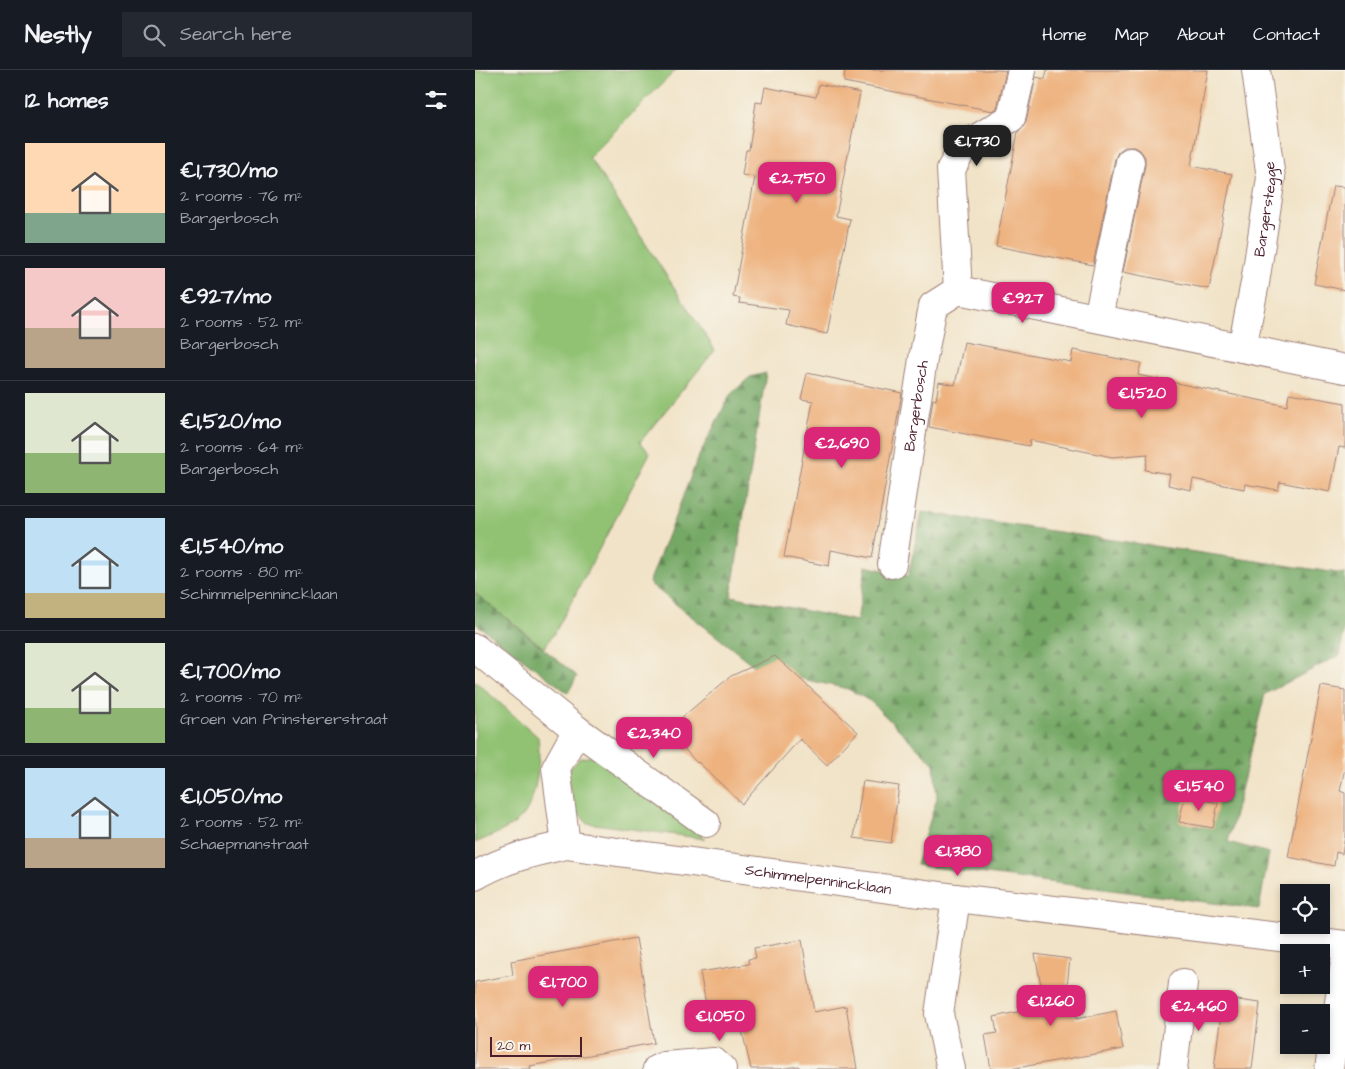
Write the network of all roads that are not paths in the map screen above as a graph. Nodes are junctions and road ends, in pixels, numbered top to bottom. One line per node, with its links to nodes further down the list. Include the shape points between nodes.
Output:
1 (1022, 70): 4 (street, via 1011,118 965,146 951,169)
2 (1256, 70): 6 (street, Bargerstegge, via 1271,178)
3 (1130, 162): 5 (street)
4 (958, 290): 5 (street); 8 (street, Bargerbosch, via 933,306)
5 (1098, 318): 6 (street)
6 (1241, 348): 7 (street)
7 (1345, 369)
8 (892, 564)
9 (475, 648): 10 (street)
10 (577, 730): 11 (street); 12 (street, via 556,768)
11 (706, 823)
12 (566, 845): 13 (street, Schimmelpennincklaan, via 527,853 495,864); 14 (street, Schimmelpennincklaan)
13 (475, 876)
14 (956, 898): 15 (street, Schimmelpennincklaan); 20 (street, via 939,1014)
15 (1345, 945)
16 (1345, 962): 22 (street)
17 (1183, 983): 21 (street)
18 (712, 1066): 19 (street)
19 (657, 1069)
20 (951, 1069)
21 (1173, 1069)
22 (1329, 1069)

